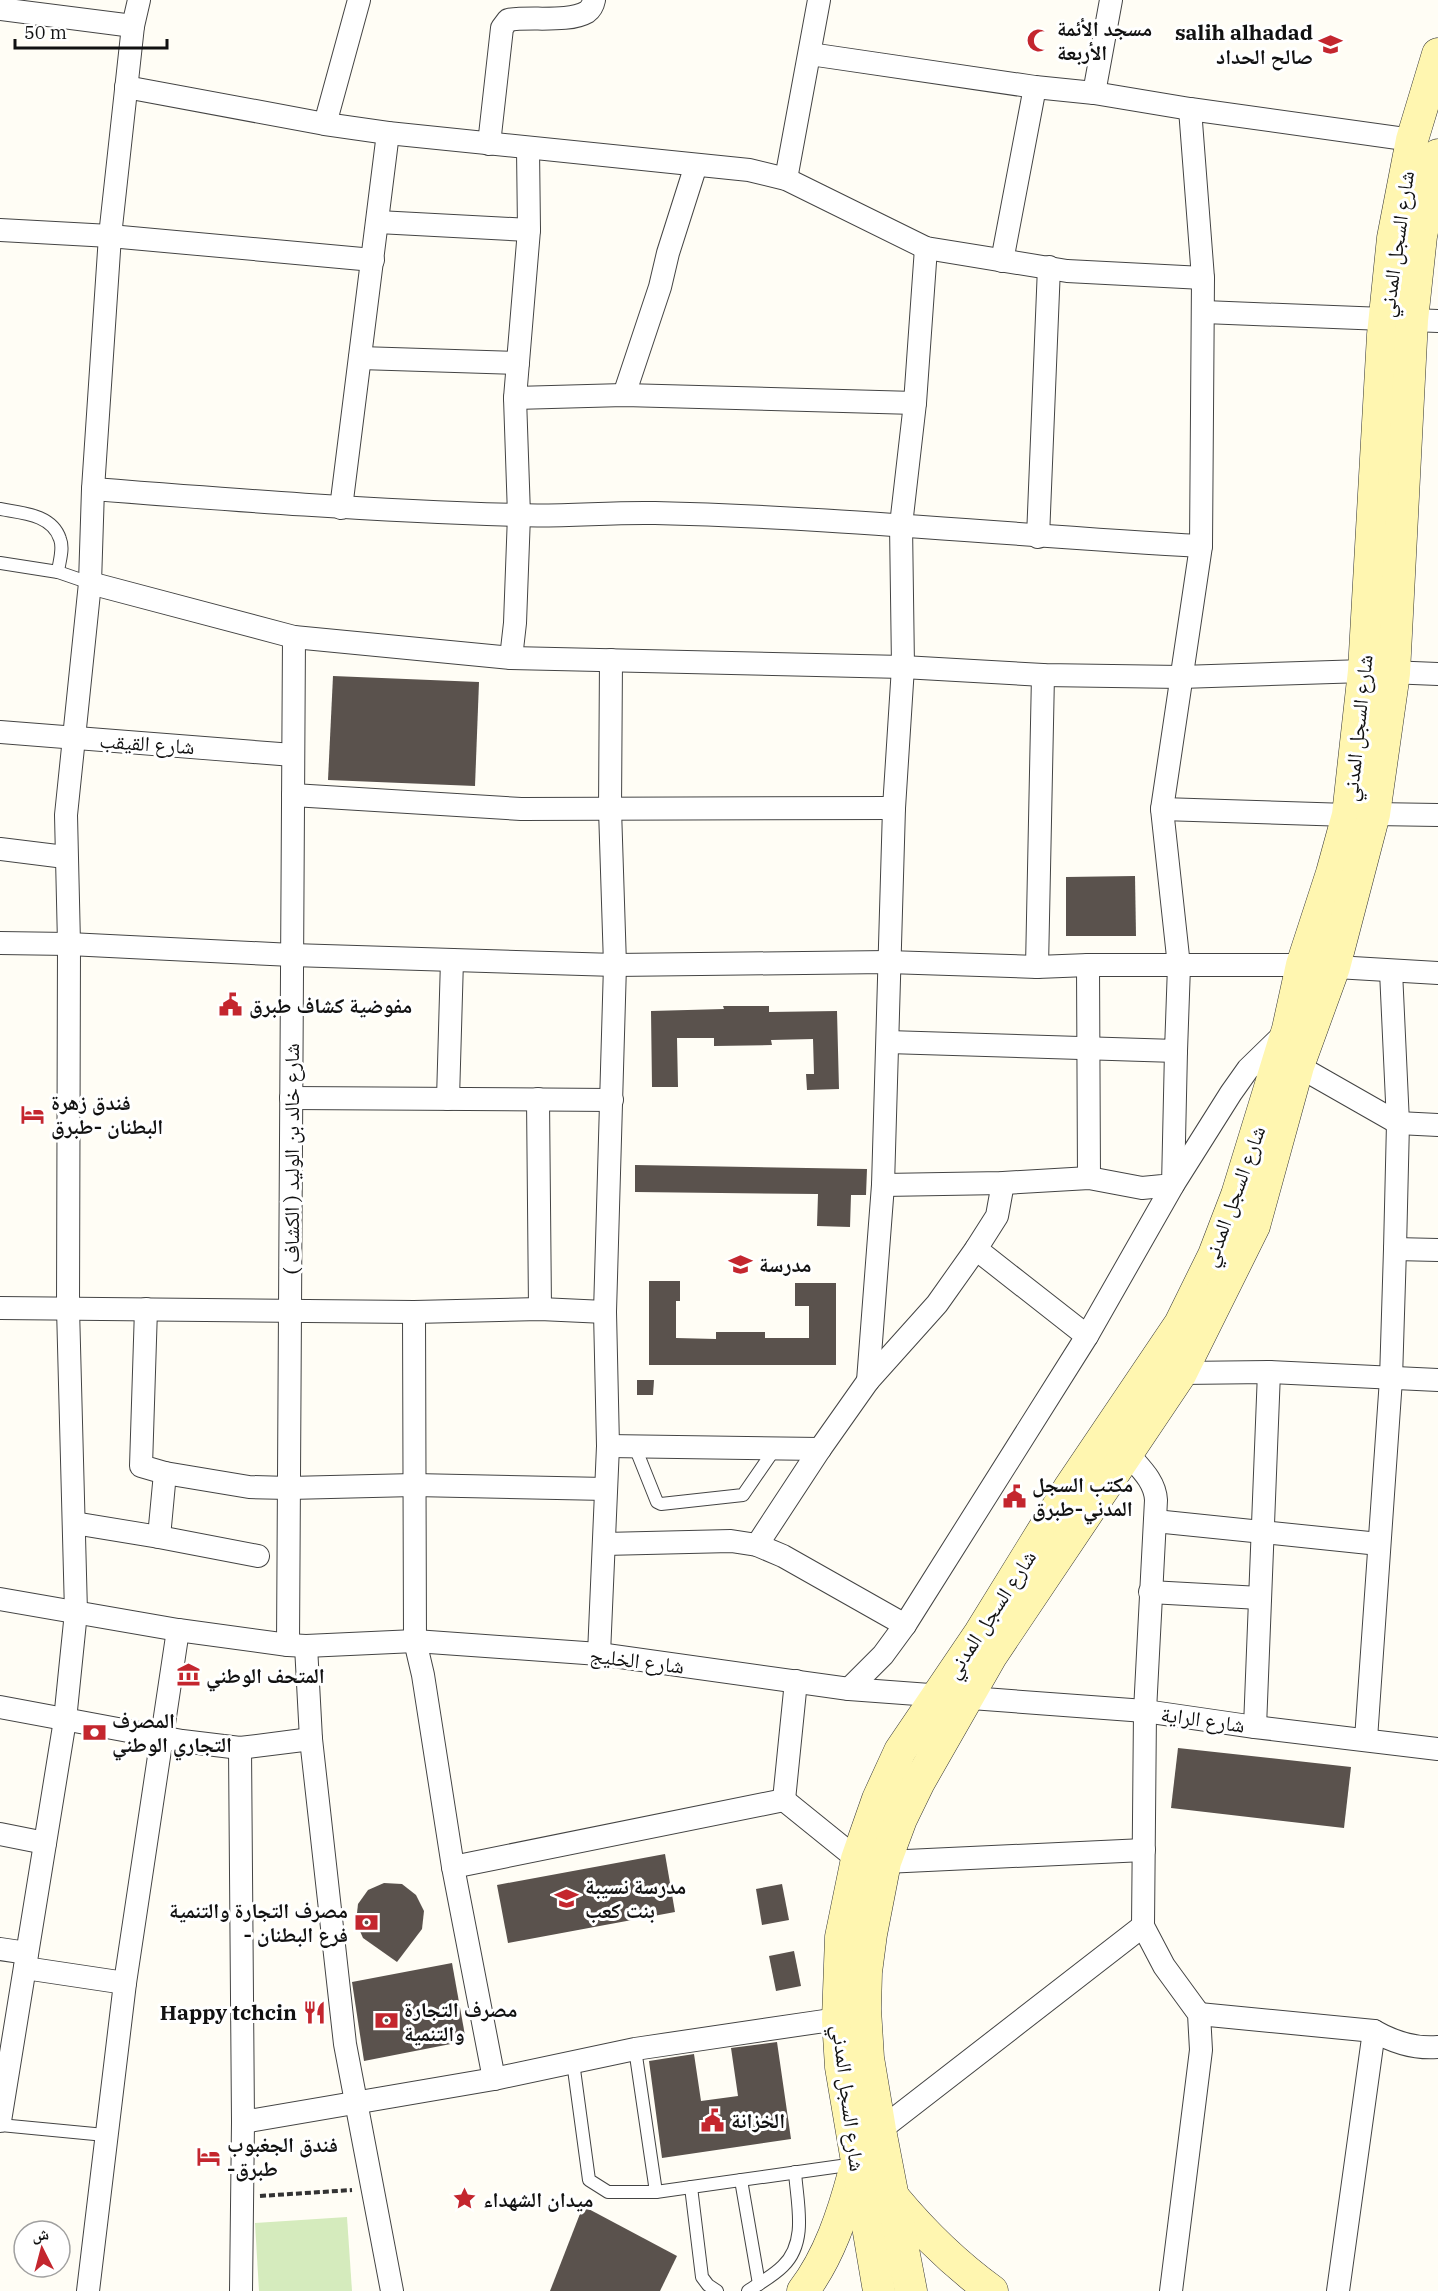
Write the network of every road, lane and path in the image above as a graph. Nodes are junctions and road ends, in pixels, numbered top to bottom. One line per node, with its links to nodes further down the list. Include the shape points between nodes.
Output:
1 (139, 0): 7 (street)
2 (359, 0): 14 (street)
3 (594, 0): 16 (street, via 584,14 516,18 508,20 502,28)
4 (819, 0): 8 (street)
5 (1111, 0): 12 (street)
6 (0, 9): 7 (street)
7 (133, 26): 10 (street)
8 (810, 54): 11 (street); 20 (street)
9 (1438, 54): 17 (street, شارع السجل المدني)
10 (126, 87): 14 (street); 24 (street)
11 (1035, 87): 12 (street); 27 (street)
12 (1094, 93): 13 (street)
13 (1190, 109): 17 (street); 29 (street)
14 (325, 124): 15 (street)
15 (388, 133): 16 (street); 21 (street)
16 (489, 144): 18 (street)
17 (1425, 148): 31 (street, شارع السجل المدني, via 1398,208)
18 (528, 149): 19 (street); 23 (street)
19 (696, 165): 20 (street, via 749,170); 34 (street)
20 (786, 179): 25 (street)
21 (378, 222): 23 (street); 26 (street)
22 (0, 230): 24 (street)
23 (528, 230): 33 (street)
24 (110, 236): 26 (street); 37 (street)
25 (926, 248): 27 (street); 36 (street)
26 (373, 260): 32 (street)
27 (1002, 261): 28 (street)
28 (1048, 267): 29 (street); 42 (street)
29 (1203, 278): 30 (street)
30 (1204, 312): 31 (street); 43 (street)
31 (1411, 320): 51 (street, شارع السجل المدني)
32 (360, 358): 33 (street); 38 (street)
33 (518, 363): 35 (street)
34 (624, 395): 35 (street); 36 (street)
35 (515, 398): 40 (street)
36 (915, 403): 41 (street)
37 (93, 489): 38 (street); 46 (street)
38 (341, 508): 40 (street)
39 (0, 509): 45 (lane, via 40,518 51,525 60,539)
40 (519, 515): 41 (street, via 654,513); 48 (street)
41 (901, 525): 42 (street); 50 (street)
42 (1038, 537): 43 (street)
43 (1201, 546): 54 (street)
44 (0, 563): 45 (lane)
45 (58, 572): 46 (lane)
46 (90, 583): 47 (street); 56 (street)
47 (294, 637): 48 (street); 57 (street, شارع خالد بن الوليد ( الكشاف ))
48 (511, 658): 49 (street)
49 (611, 660): 50 (street); 60 (street)
50 (903, 667): 53 (street); 59 (street)
51 (1379, 673): 52 (street); 54 (street); 62 (street, شارع السجل المدني)
52 (1438, 674)
53 (1043, 675): 54 (street); 75 (street)
54 (1181, 677): 61 (street)
55 (0, 732): 56 (street, شارع القيقب)
56 (74, 738): 57 (street, شارع القيقب); 65 (street)
57 (293, 755): 58 (street, شارع خالد بن الوليد ( الكشاف ))
58 (293, 795): 60 (street, via 521,809); 68 (street, شارع خالد بن الوليد ( الكشاف ))
59 (894, 808): 60 (street); 70 (street)
60 (610, 809): 71 (street)
61 (1162, 809): 62 (street); 74 (street)
62 (1361, 814): 63 (street); 73 (street, شارع السجل المدني, via 1332,873); 76 (street, شارع السجل المدني)
63 (1438, 815)
64 (0, 849): 65 (street)
65 (65, 857): 67 (street)
66 (0, 943): 67 (street)
67 (69, 944): 68 (street); 98 (street)
68 (292, 955): 69 (street); 84 (street, شارع خالد بن الوليد ( الكشاف ))
69 (452, 960): 71 (street); 85 (street)
70 (888, 962): 71 (street); 75 (street); 80 (street)
71 (615, 965): 87 (street)
72 (1088, 965): 74 (street); 75 (street); 81 (street)
73 (1302, 965): 74 (street); 76 (street); 79 (street, شارع السجل المدني)
74 (1179, 966): 82 (street)
75 (1037, 967)
76 (1334, 967): 77 (street); 83 (street, شارع السجل المدني)
77 (1391, 972): 78 (street); 88 (street)
78 (1438, 973)
79 (1288, 1029): 93 (street, via 1248,1069); 138 (street, شارع السجل المدني, via 1223,1234 1180,1324)
80 (888, 1042): 81 (street); 92 (street)
81 (1089, 1049): 82 (street); 90 (street)
82 (1176, 1051): 93 (street)
83 (1298, 1066): 88 (street); 105 (street, شارع السجل المدني, via 1254,1226)
84 (291, 1098): 85 (street); 101 (street, شارع خالد بن الوليد ( الكشاف ))
85 (448, 1099): 86 (street)
86 (538, 1100): 87 (street); 100 (street)
87 (612, 1100): 103 (street)
88 (1398, 1123): 89 (street); 95 (street)
89 (1438, 1125)
90 (1089, 1178): 91 (street); 93 (street, via 1142,1188)
91 (1003, 1183): 92 (street); 94 (street, via 997,1216)
92 (883, 1185): 109 (street)
93 (1173, 1185): 104 (street)
94 (976, 1249): 104 (street); 109 (street, via 937,1304)
95 (1395, 1249): 96 (street); 107 (street)
96 (1438, 1250)
97 (0, 1308): 98 (street)
98 (68, 1308): 99 (street); 120 (street)
99 (146, 1309): 101 (street); 115 (street, via 141,1466)
100 (540, 1309): 102 (street); 103 (street)
101 (290, 1311): 102 (street); 117 (street, شارع خالد بن الوليد ( الكشاف ))
102 (414, 1312): 116 (street)
103 (605, 1312): 110 (street)
104 (1087, 1336): 131 (street)
105 (1181, 1372): 106 (street); 114 (street, شارع السجل المدني)
106 (1269, 1372): 107 (street); 121 (street)
107 (1391, 1379): 108 (street); 124 (street)
108 (1438, 1380)
109 (868, 1381): 112 (street)
110 (608, 1446): 111 (street); 118 (street)
111 (635, 1447): 113 (street); 113 (lane, via 661,1504 743,1495)
112 (820, 1449): 113 (street); 125 (street)
113 (774, 1450)
114 (1128, 1454): 119 (street, via 1155,1491); 139 (street, شارع السجل المدني, via 1009,1628)
115 (165, 1473): 117 (street, via 249,1487); 122 (street)
116 (414, 1485): 117 (street); 118 (street); 133 (street)
117 (289, 1488): 134 (street, شارع خالد بن الوليد ( الكشاف ))
118 (606, 1489): 123 (street)
119 (1155, 1521): 121 (street); 127 (street)
120 (74, 1524): 122 (street); 130 (street)
121 (1263, 1533): 124 (street); 128 (street)
122 (159, 1537): 126 (street)
123 (604, 1544): 125 (street, via 731,1541); 135 (street)
124 (1379, 1544): 146 (street)
125 (757, 1545): 131 (street)
126 (258, 1556)
127 (1150, 1592): 128 (street); 141 (street)
128 (1260, 1598): 143 (street)
129 (0, 1599): 130 (street, شارع الخليج)
130 (76, 1612): 132 (street, شارع الخليج); 142 (street)
131 (905, 1625): 137 (street, via 883,1655)
132 (178, 1630): 134 (street, شارع الخليج); 144 (street)
133 (415, 1641): 134 (street, شارع الخليج); 135 (street, شارع الخليج); 154 (street)
134 (297, 1646): 145 (street, شارع خالد بن الوليد ( الكشاف ))
135 (599, 1654): 136 (street, شارع الخليج)
136 (796, 1681): 137 (street, شارع الخليج); 149 (street)
137 (849, 1689): 138 (street, شارع الخليج)
138 (937, 1695): 139 (street, شارع الخليج); 153 (street, شارع السجل المدني, via 900,1751 878,1800)
139 (967, 1698): 141 (street, شارع الراية); 153 (street, شارع السجل المدني, via 901,1819)
140 (0, 1707): 142 (street)
141 (1145, 1711): 143 (street, شارع الراية); 152 (street)
142 (65, 1720): 144 (street); 151 (street)
143 (1255, 1727): 146 (street, شارع الراية)
144 (162, 1736): 147 (street); 158 (street)
145 (311, 1739): 147 (street); 166 (street, شارع خالد بن الوليد ( الكشاف ))
146 (1366, 1739): 148 (street, شارع الراية)
147 (240, 1748): 167 (street)
148 (1438, 1749)
149 (784, 1800): 153 (street); 154 (street)
150 (0, 1834): 151 (street)
151 (45, 1843): 157 (street)
152 (1144, 1850): 153 (street); 155 (street)
153 (871, 1860): 160 (street, شارع السجل المدني, via 841,1937); 169 (street, شارع السجل المدني, via 865,2009 868,2058)
154 (453, 1867): 165 (street)
155 (1143, 1926): 159 (street, via 1164,1966); 169 (street)
156 (0, 1949): 157 (street)
157 (26, 1960): 158 (street); 168 (street)
158 (125, 1983): 170 (street)
159 (1199, 2014): 161 (street); 188 (street, via 1199,2078)
160 (838, 2019): 163 (street); 171 (street, شارع السجل المدني)
161 (1374, 2031): 162 (street, via 1396,2042 1420,2048); 189 (street)
162 (1438, 2047)
163 (634, 2049): 164 (street); 176 (lane)
164 (573, 2062): 165 (street); 176 (lane, via 589,2180 608,2192)
165 (494, 2079): 166 (street)
166 (355, 2104): 167 (street); 175 (street, شارع خالد بن الوليد ( الكشاف ))
167 (243, 2122): 177 (street)
168 (0, 2123): 170 (lane)
169 (880, 2130): 178 (street, شارع السجل المدني)
170 (105, 2136): 180 (street)
171 (856, 2164): 172 (lane); 184 (street, via 829,2246); 185 (street, شارع السجل المدني)
172 (795, 2172): 173 (lane); 179 (lane, via 800,2234 796,2249 784,2266)
173 (741, 2180): 174 (lane); 179 (lane)
174 (691, 2187): 176 (lane); 183 (lane, via 702,2277)
175 (373, 2188): 177 (path); 182 (street, شارع خالد بن الوليد ( الكشاف ))
176 (656, 2192)
177 (242, 2197): 181 (street)
178 (894, 2198): 186 (street, شارع السجل المدني); 187 (street, via 945,2254)
179 (754, 2287)
180 (88, 2291)
181 (241, 2291)
182 (392, 2291)
183 (717, 2291)
184 (803, 2291)
185 (879, 2291)
186 (912, 2291)
187 (992, 2291)
188 (1171, 2291)
189 (1338, 2291)

